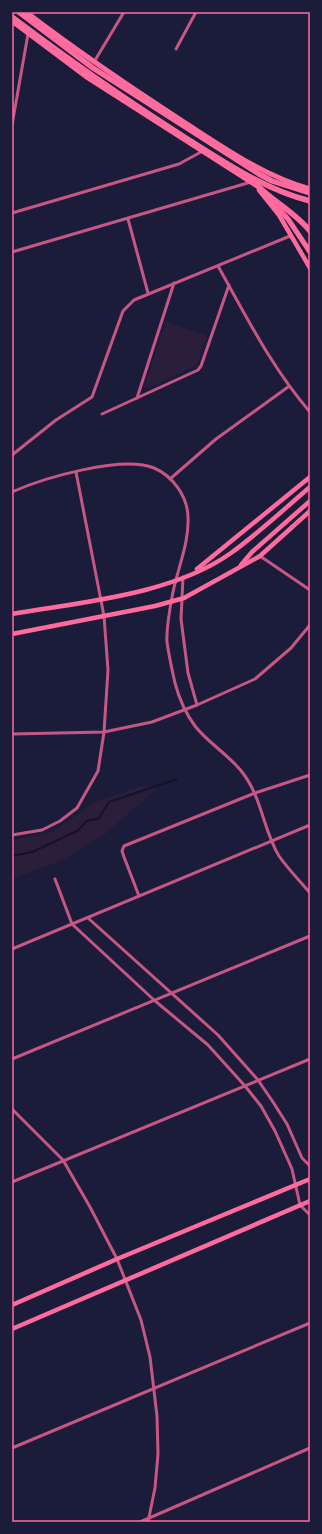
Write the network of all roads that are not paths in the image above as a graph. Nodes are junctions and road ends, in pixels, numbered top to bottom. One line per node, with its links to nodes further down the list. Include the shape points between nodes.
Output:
1 (19, 12): 15 (highway, via 92,68 253,170 272,181)
2 (26, 12): 9 (highway)
3 (124, 12): 9 (street)
4 (196, 12): 8 (street)
5 (12, 17): 12 (highway, via 126,100)
6 (12, 22): 7 (highway)
7 (28, 34): 10 (street); 11 (highway, via 88,78)
8 (176, 49)
9 (93, 62): 14 (highway, via 253,165 280,179)
10 (12, 125)
11 (201, 152): 12 (highway); 17 (street, via 179,164)
12 (250, 180): 13 (highway); 16 (highway); 18 (street); 19 (highway)
13 (256, 186): 20 (main road, via 279,215); 21 (highway, via 288,219)
14 (310, 189)
15 (310, 193)
16 (310, 201)
17 (12, 213)
18 (128, 219): 22 (street); 27 (street)
19 (310, 231)
20 (290, 236): 23 (street); 24 (main road)
21 (309, 251)
22 (12, 252)
23 (218, 266): 25 (street); 26 (street)
24 (310, 268)
25 (174, 283): 27 (street); 29 (street)
26 (229, 286): 28 (street); 29 (street, via 201,366)
27 (148, 293): 32 (street, via 134,300 123,311 92,397 56,420)
28 (288, 387): 30 (street); 35 (street, via 216,439)
29 (137, 398): 31 (street)
30 (310, 412)
31 (102, 414)
32 (12, 455)
33 (76, 472): 35 (street, via 112,465 136,465 154,468); 37 (street); 47 (street)
34 (310, 477): 42 (main road)
35 (170, 479): 44 (street, via 179,489 186,504 188,518 182,561)
36 (310, 487): 42 (main road, via 230,554)
37 (12, 492)
38 (310, 501): 41 (main road, via 252,552)
39 (310, 511): 40 (main road)
40 (260, 556): 41 (main road); 45 (street)
41 (239, 567): 46 (main road)
42 (190, 575): 43 (main road)
43 (183, 578): 44 (main road); 46 (street)
44 (176, 581): 47 (main road); 48 (street)
45 (310, 590)
46 (184, 598): 48 (main road); 53 (street, via 181,619 188,673)
47 (100, 599): 49 (main road); 50 (street)
48 (172, 602): 50 (main road); 54 (street, via 167,641 175,684)
49 (12, 614)
50 (104, 616): 52 (main road); 55 (street, via 108,670)
51 (310, 626): 53 (street, via 291,648 255,679)
52 (12, 634)
53 (197, 705): 54 (street)
54 (185, 710): 55 (street, via 152,722); 58 (street, via 196,727 242,772)
55 (104, 732): 56 (street); 60 (street, via 98,771 77,808 42,830)
56 (12, 734)
57 (310, 775): 58 (street)
58 (255, 793): 61 (street); 64 (street, via 124,846 124,857)
59 (310, 825): 61 (street)
60 (12, 835)
61 (273, 841): 63 (street, via 279,856); 64 (street)
62 (54, 879): 66 (street)
63 (310, 893)
64 (139, 896): 65 (street)
65 (88, 918): 66 (street); 69 (street)
66 (72, 924): 68 (street); 70 (street)
67 (310, 936): 69 (street)
68 (12, 949)
69 (171, 993): 70 (street); 73 (street, via 218,1034)
70 (154, 1000): 71 (street); 74 (street, via 208,1045)
71 (12, 1059)
72 (310, 1059): 73 (street)
73 (258, 1080): 74 (street); 77 (street, via 287,1124 302,1158)
74 (245, 1086): 76 (street); 80 (street, via 261,1106 275,1131 292,1169)
75 (12, 1109): 76 (street)
76 (63, 1160): 79 (street); 84 (street)
77 (310, 1166)
78 (310, 1179): 80 (main road)
79 (12, 1182)
80 (295, 1186): 82 (street); 84 (main road)
81 (310, 1201): 82 (main road)
82 (300, 1205): 83 (street); 85 (main road)
83 (310, 1215)
84 (117, 1260): 85 (street); 86 (main road)
85 (126, 1280): 88 (main road); 89 (street, via 141,1320)
86 (12, 1305)
87 (310, 1323): 89 (street)
88 (12, 1329)
89 (154, 1388): 90 (street); 92 (street, via 158,1454 155,1488)
90 (12, 1448)
91 (310, 1448): 92 (street)
92 (148, 1520): 93 (street)
93 (140, 1522)

